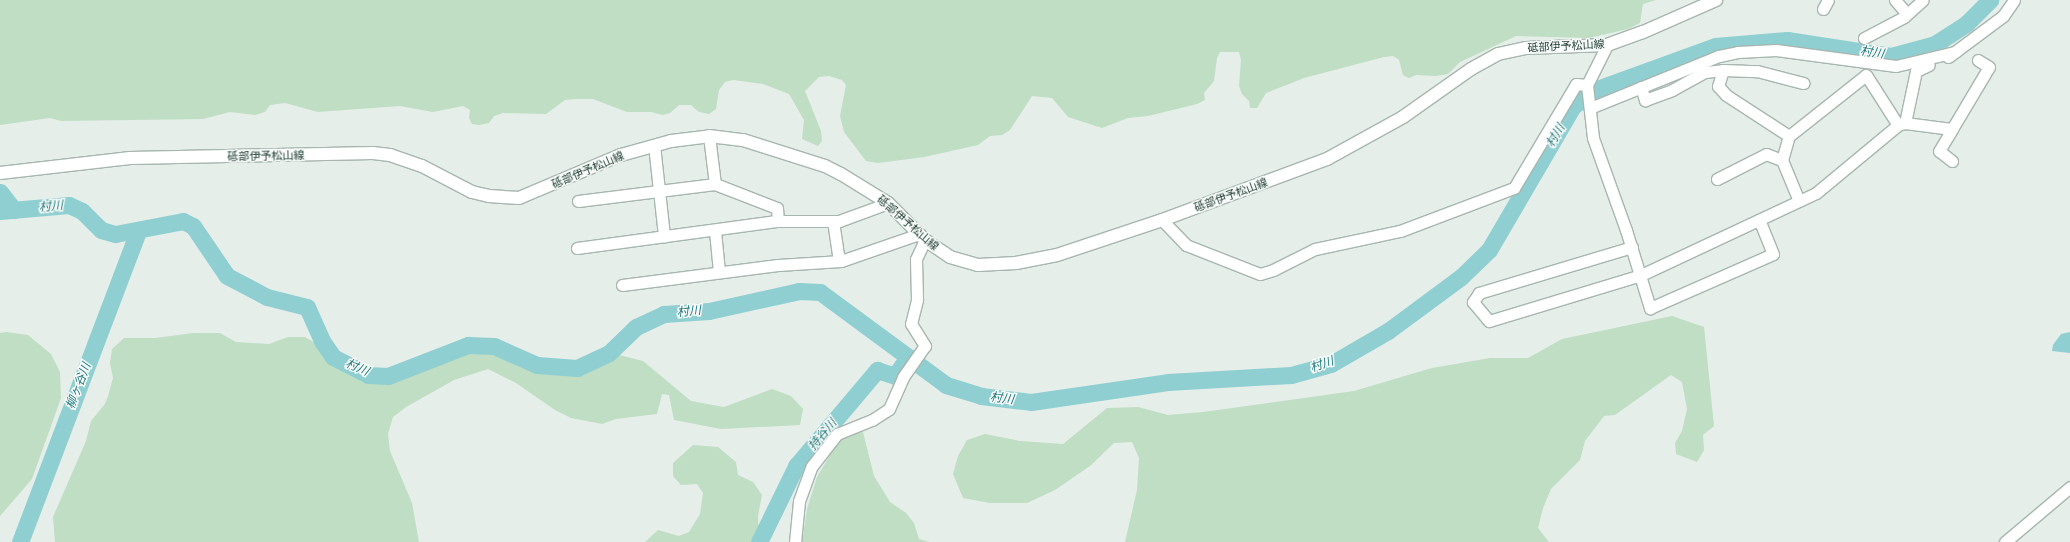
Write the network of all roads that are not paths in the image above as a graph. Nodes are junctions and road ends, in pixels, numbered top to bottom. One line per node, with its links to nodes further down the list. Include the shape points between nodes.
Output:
1 (1716, 0): 7 (main road, 砥部伊予松山線)
2 (1895, 0): 5 (street)
3 (1923, 0): 5 (street)
4 (2014, 0): 8 (street, via 2003,16)
5 (1907, 14): 6 (street)
6 (1864, 38)
7 (1607, 45): 12 (street); 29 (main road, 砥部伊予松山線, via 1526,48 1498,54 1471,69 1403,117 1327,159)
8 (1955, 52): 13 (street, via 1896,66 1776,50 1744,51 1719,56); 15 (street, via 1942,61 1916,71)
9 (1978, 60): 16 (street, via 1989,67)
10 (1723, 70): 11 (street, via 1757,71); 13 (street, via 1705,72 1672,90 1645,100); 18 (street, via 1718,86 1726,95)
11 (1803, 83)
12 (1587, 85): 14 (street); 29 (street, via 1576,84 1514,188 1400,231 1315,249 1260,274 1186,245)
13 (1641, 88): 14 (street)
14 (1590, 105): 36 (street, via 1594,138)
15 (1901, 124): 16 (street); 18 (street, via 1866,75); 27 (street, via 1816,193)
16 (1952, 129): 21 (street, via 1939,151)
17 (710, 136): 19 (main road, 砥部伊予松山線); 24 (street); 28 (main road, 砥部伊予松山線, via 743,140 825,166)
18 (1789, 136): 20 (street)
19 (654, 146): 22 (main road, 砥部伊予松山線, via 621,155 519,198 472,192 422,166 390,155 373,153 130,158); 25 (street)
20 (1782, 160): 23 (street, via 1766,154); 27 (street)
21 (1952, 161)
22 (0, 173)
23 (1717, 179)
24 (715, 184): 25 (street); 32 (street, via 777,208)
25 (659, 192): 26 (street); 34 (street)
26 (578, 201)
27 (1799, 201): 30 (street)
28 (888, 203): 31 (street); 35 (main road, 砥部伊予松山線)
29 (1162, 220): 35 (main road, 砥部伊予松山線, via 1057,255 1016,263 978,266 950,257)
30 (1759, 220): 40 (street); 40 (street, via 1773,254 1650,308)
31 (833, 221): 32 (street); 38 (street)
32 (778, 222): 33 (street)
33 (715, 231): 34 (street); 39 (street)
34 (664, 236): 37 (street)
35 (922, 237): 38 (street); 43 (street, via 916,259 917,300 911,324 925,346 903,377 889,409 872,420 837,434 812,466 799,501)
36 (1632, 247): 40 (street); 40 (street, via 1479,293 1473,302 1489,321)
37 (577, 248)
38 (839, 261): 39 (street, via 778,264)
39 (719, 272): 41 (street)
40 (1641, 275)
41 (622, 285)
42 (2070, 487): 44 (street)
43 (795, 542)
44 (2005, 542)

